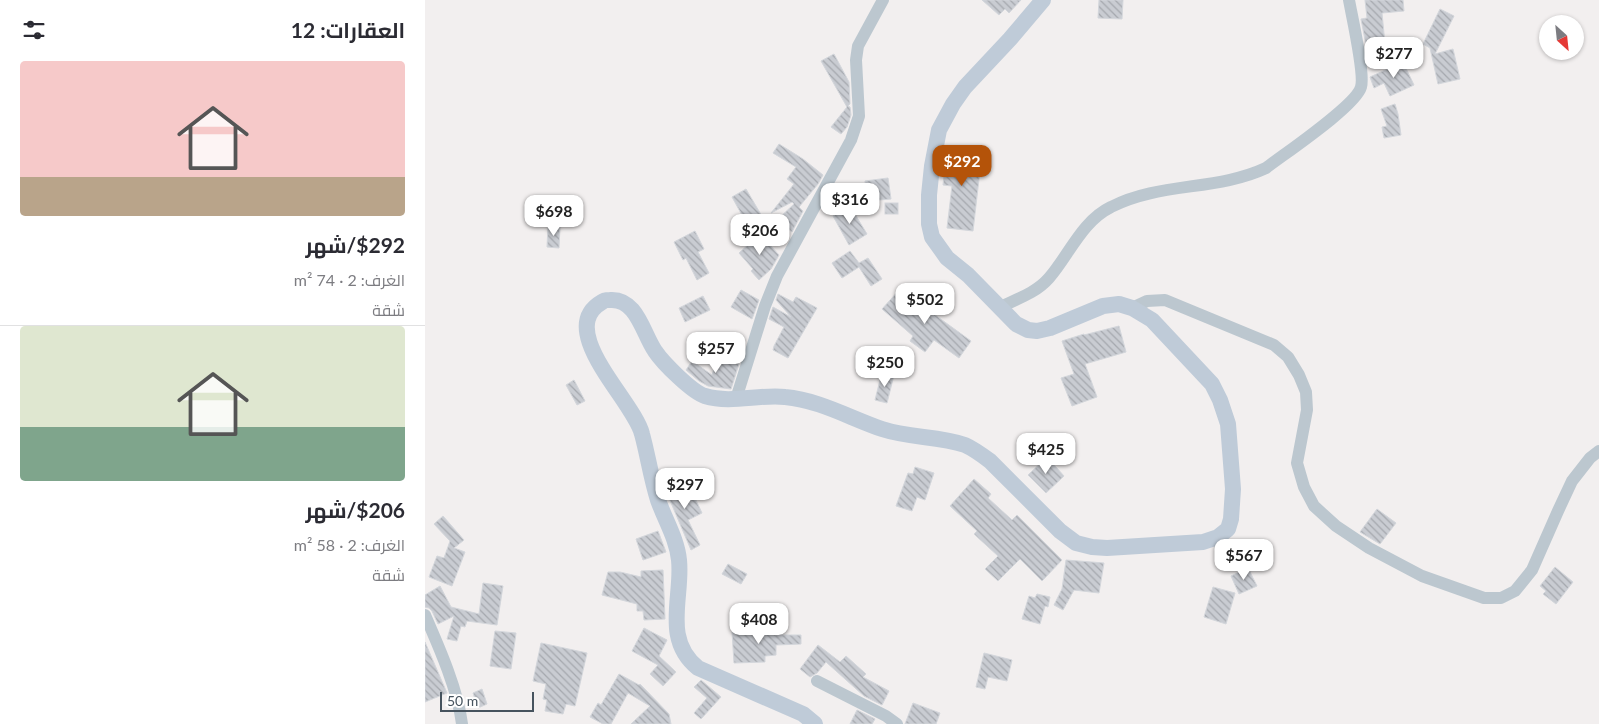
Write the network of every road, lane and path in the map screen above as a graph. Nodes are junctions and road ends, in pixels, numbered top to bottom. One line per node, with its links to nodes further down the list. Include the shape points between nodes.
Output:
1 (883, 0): 6 (street, via 857,46 859,116 851,140 777,276)
2 (1043, 0): 4 (main road, via 953,104 939,130 932,166 929,195 932,237 947,258)
3 (1349, 0): 4 (street, via 1362,86 1356,98 1344,109 1254,174 1141,196 1109,207 1089,223 1048,279 1035,291)
4 (1000, 306): 5 (main road, via 1016,324 1037,331 1103,306 1119,304)
5 (1132, 308): 6 (main road, via 1152,320 1204,374 1220,400 1228,424 1233,489 1228,529 1218,537 1203,542 1107,548 1076,543 990,461 966,446 883,430 804,399 769,396); 7 (street, via 1147,301 1165,300 1274,345 1288,356 1306,392 1307,410 1297,463 1314,506 1336,526 1369,548 1422,576 1484,598 1501,598 1515,591 1532,570 1572,481)
6 (736, 399): 11 (main road, via 718,399 691,387 654,350 627,304 616,300 603,301 591,312 586,326 590,346 635,416 652,481 675,541 679,559 675,618 683,650 698,668 803,714)
7 (1599, 451)
8 (425, 616): 10 (street, via 447,668)
9 (817, 681): 12 (street)
10 (462, 724)
11 (815, 724)
12 (897, 724)

